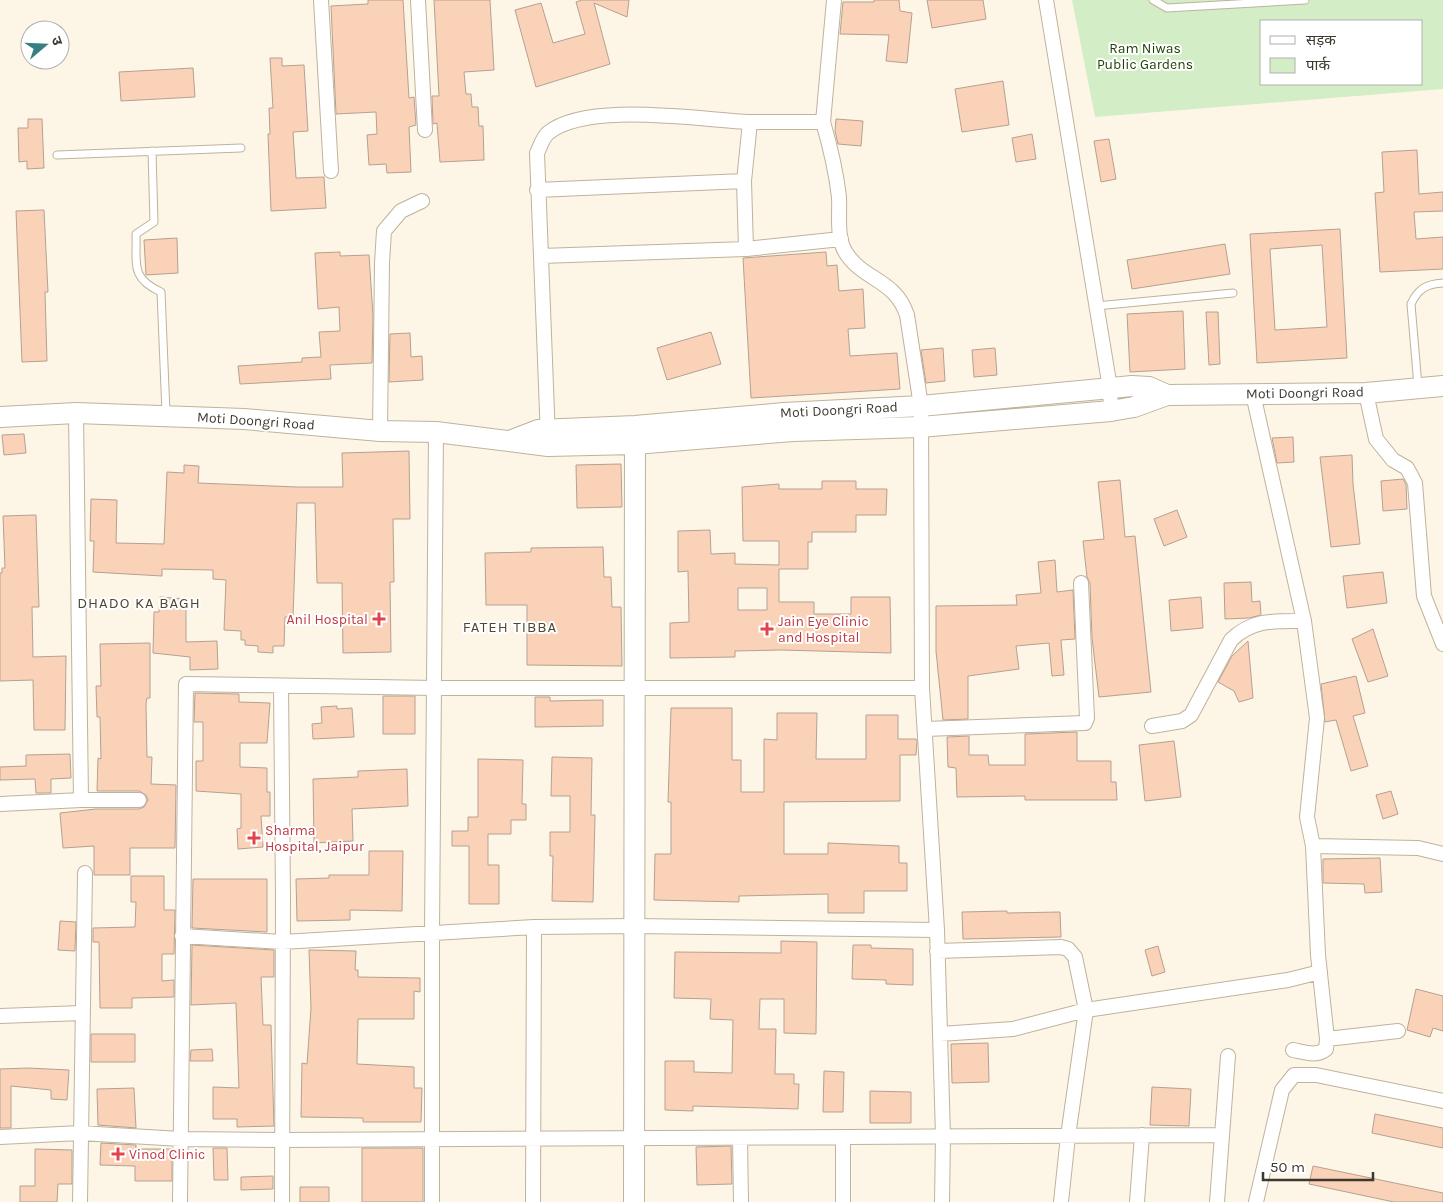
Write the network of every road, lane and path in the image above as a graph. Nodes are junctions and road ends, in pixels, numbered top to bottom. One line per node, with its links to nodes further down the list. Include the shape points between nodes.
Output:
1 (321, 0): 13 (street)
2 (418, 0): 9 (street)
3 (834, 0): 8 (street)
4 (1046, 0): 22 (street)
5 (1154, 0): 6 (lane, via 1167,8)
6 (1305, 0)
7 (750, 122): 8 (street); 14 (street); 15 (street, via 607,114 570,122 546,133 537,153)
8 (823, 122): 17 (street, via 831,148)
9 (425, 130)
10 (241, 148): 11 (lane)
11 (152, 151): 12 (lane); 32 (lane, via 154,222 136,234 137,269 142,282 161,292)
12 (57, 154)
13 (331, 171)
14 (744, 181): 15 (street); 18 (street)
15 (537, 190): 19 (street)
16 (422, 201): 36 (street, via 401,211 384,231)
17 (841, 239): 18 (street); 29 (street, via 846,253 857,265 895,292 902,302 907,315)
18 (746, 249): 19 (street)
19 (541, 256): 39 (street)
20 (1443, 283): 24 (lane, via 1432,284 1416,293 1411,304)
21 (1233, 293): 22 (lane)
22 (1096, 306): 25 (street)
23 (1443, 386): 24 (street, Moti Doongri Road)
24 (1418, 387): 26 (street, Moti Doongri Road)
25 (1110, 388): 27 (street, Moti Doongri Road, via 1149,387); 29 (street, Moti Doongri Road); 30 (street)
26 (1366, 393): 28 (street, Moti Doongri Road); 42 (street, via 1376,439 1393,460 1407,468 1414,483 1424,596)
27 (1167, 394): 28 (street, Moti Doongri Road); 30 (street, Moti Doongri Road, via 1134,407)
28 (1253, 394): 41 (street)
29 (920, 406): 34 (street, Moti Doongri Road); 35 (street)
30 (1111, 411): 35 (street, Moti Doongri Road)
31 (76, 413): 32 (street, Moti Doongri Road); 33 (street, Moti Doongri Road); 49 (street)
32 (166, 416): 36 (street, Moti Doongri Road)
33 (0, 417)
34 (805, 421): 35 (street, Moti Doongri Road); 38 (street, Moti Doongri Road)
35 (920, 426): 46 (street)
36 (380, 431): 37 (street, Moti Doongri Road)
37 (436, 432): 39 (street, Moti Doongri Road, via 512,440 529,432); 45 (street)
38 (635, 435): 39 (street, Moti Doongri Road); 44 (street)
39 (548, 438)
40 (1082, 583): 48 (street, via 1085,723)
41 (1304, 621): 47 (street, via 1268,621 1240,630 1231,640 1191,714 1182,721); 52 (street, via 1317,718 1307,817)
42 (1443, 644)
43 (280, 686): 45 (street); 59 (street, via 186,684); 60 (street)
44 (636, 687): 45 (street); 46 (street); 55 (street)
45 (435, 688): 58 (street)
46 (922, 688): 48 (street)
47 (1152, 726)
48 (925, 729): 57 (street)
49 (80, 800): 50 (street); 51 (street)
50 (140, 800)
51 (0, 804)
52 (1313, 846): 53 (street, via 1418,848); 62 (street)
53 (1443, 854)
54 (85, 872): 64 (street)
55 (635, 926): 56 (street); 57 (street); 79 (street)
56 (534, 927): 58 (street); 83 (street)
57 (937, 930): 61 (street)
58 (432, 933): 60 (street); 82 (street)
59 (182, 936): 60 (street); 81 (street)
60 (282, 942): 84 (street)
61 (938, 951): 63 (street, via 1061,946 1075,957); 67 (street)
62 (1320, 972): 63 (street, via 1288,980); 68 (street)
63 (1086, 1010): 67 (street, via 1013,1029); 76 (street)
64 (82, 1013): 65 (street); 72 (street)
65 (0, 1016)
66 (1398, 1031): 68 (street)
67 (940, 1034): 75 (street)
68 (1327, 1039): 69 (street, via 1326,1049 1317,1054)
69 (1293, 1050)
70 (1228, 1056): 73 (street)
71 (1443, 1101): 97 (street, via 1316,1075 1294,1075 1282,1090)
72 (80, 1133): 77 (street); 81 (street); 85 (street)
73 (1222, 1134): 74 (street); 96 (street)
74 (1142, 1135): 76 (street); 95 (street)
75 (943, 1136): 76 (street); 78 (street); 93 (street)
76 (1068, 1136): 94 (street)
77 (0, 1137)
78 (843, 1137): 80 (street); 92 (street)
79 (634, 1138): 80 (street); 83 (street); 90 (street)
80 (740, 1138): 91 (street)
81 (181, 1139): 84 (street); 86 (street)
82 (430, 1139): 83 (street); 84 (street); 88 (street)
83 (531, 1139): 89 (street)
84 (282, 1140): 87 (street)
85 (80, 1202)
86 (180, 1202)
87 (282, 1202)
88 (432, 1202)
89 (533, 1202)
90 (634, 1202)
91 (741, 1202)
92 (843, 1202)
93 (942, 1202)
94 (1062, 1202)
95 (1137, 1202)
96 (1217, 1202)
97 (1256, 1202)

